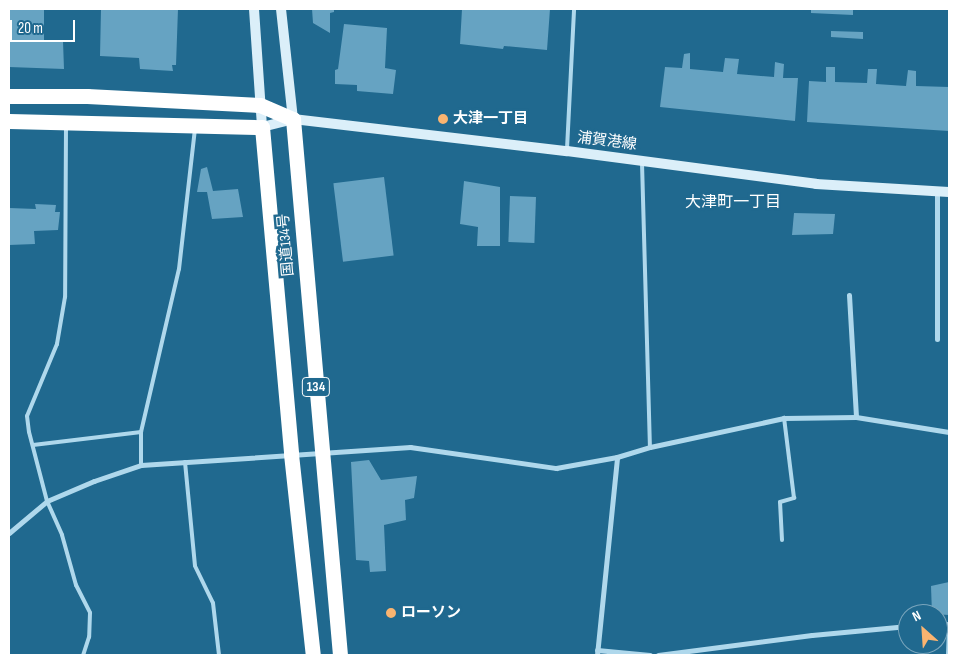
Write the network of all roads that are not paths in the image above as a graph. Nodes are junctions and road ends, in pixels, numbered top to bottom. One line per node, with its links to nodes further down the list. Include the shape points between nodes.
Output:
1 (254, 9): 5 (main road)
2 (281, 9): 6 (main road)
3 (574, 9): 11 (lane)
4 (9, 96): 5 (highway, via 87,96)
5 (260, 105): 6 (highway); 10 (main road)
6 (293, 119): 10 (main road, 浦賀港線); 11 (main road, 浦賀港線); 24 (highway, 国道134号 / 134)
7 (9, 121): 8 (highway)
8 (66, 121): 9 (highway); 21 (lane, via 65,297 57,344 27,416)
9 (196, 125): 10 (highway); 19 (lane, via 178,269)
10 (262, 127): 23 (highway, 国道134号 / 134)
11 (567, 151): 12 (main road, 浦賀港線)
12 (642, 161): 13 (main road, 浦賀港線, via 816,184); 22 (lane)
13 (937, 192): 14 (main road, 浦賀港線); 16 (street)
14 (949, 192)
15 (849, 295): 17 (street)
16 (937, 339)
17 (856, 417): 18 (street); 20 (street)
18 (784, 418): 22 (street); 30 (lane, via 794,498 780,502)
19 (141, 432): 21 (lane); 27 (lane)
20 (949, 432)
21 (33, 445): 28 (lane)
22 (650, 447): 25 (street)
23 (291, 454): 24 (street); 26 (street); 36 (highway, 国道134号 / 134)
24 (321, 454): 25 (street, via 410,447 556,468); 37 (highway, 国道134号 / 134)
25 (618, 456): 33 (street)
26 (185, 462): 27 (street); 35 (lane, via 195,566 213,603)
27 (141, 465): 28 (street, via 94,480)
28 (47, 501): 29 (street); 34 (lane, via 62,535 76,585 90,613)
29 (9, 533)
30 (782, 540)
31 (898, 627): 39 (street)
32 (949, 629): 40 (street)
33 (597, 652): 38 (street)
34 (84, 655)
35 (219, 655)
36 (313, 655)
37 (340, 655)
38 (650, 655)
39 (658, 655)
40 (948, 655)

